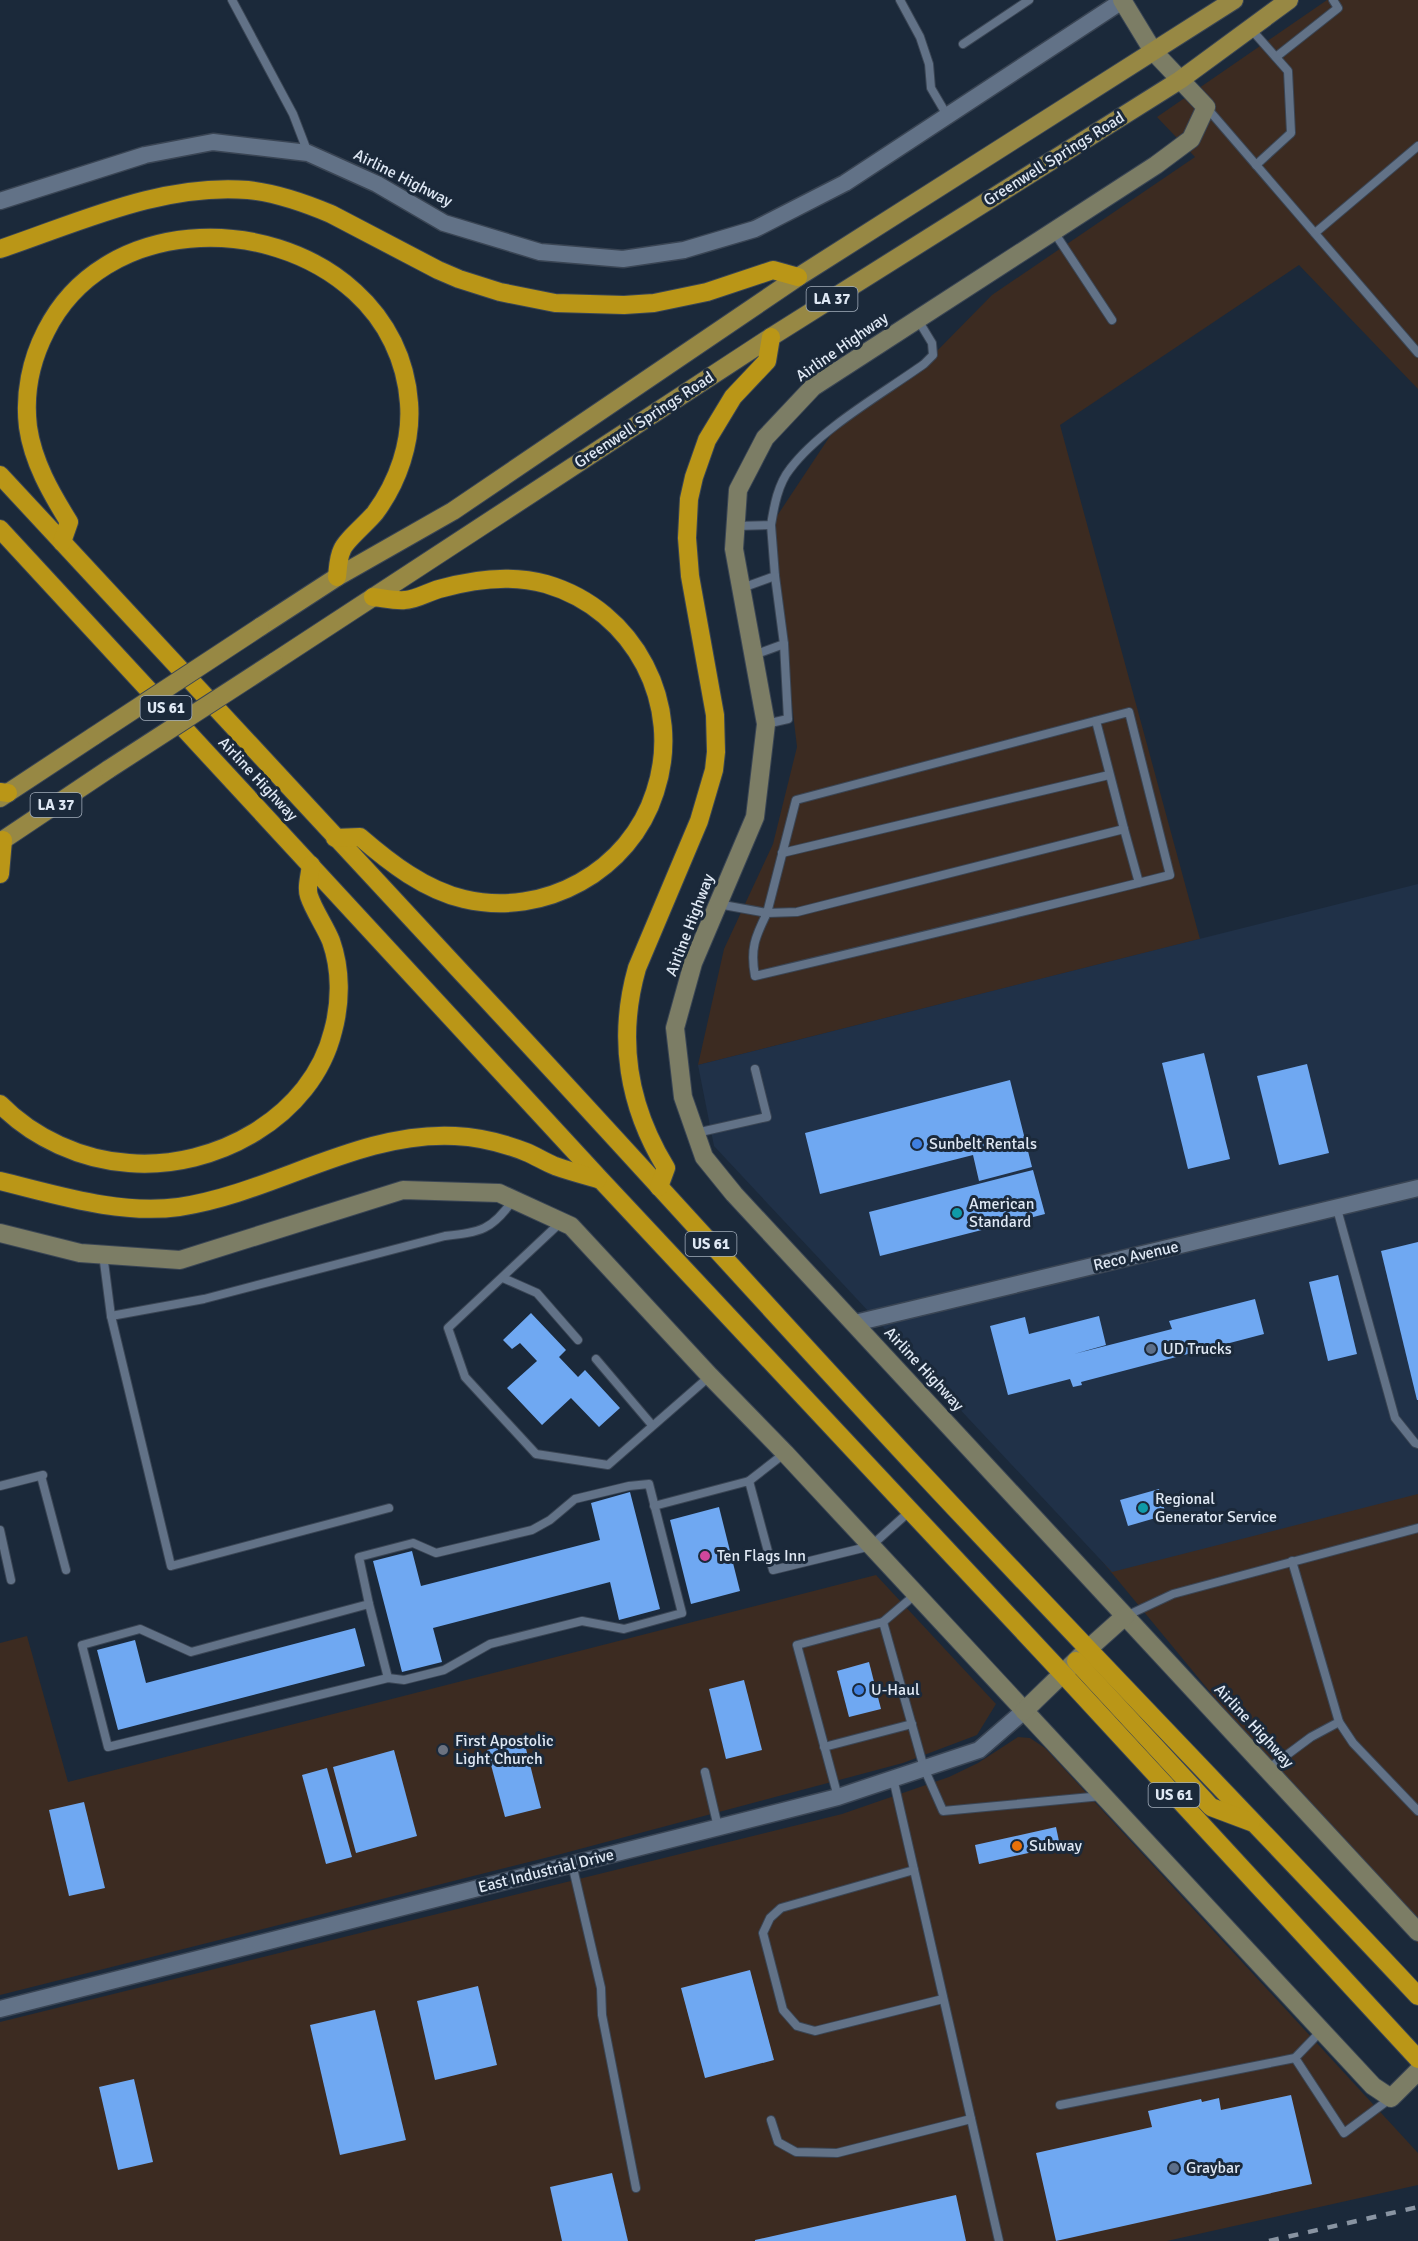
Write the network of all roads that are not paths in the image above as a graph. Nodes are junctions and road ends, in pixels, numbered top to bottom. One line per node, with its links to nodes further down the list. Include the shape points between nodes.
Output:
1 (232, 0): 16 (lane, via 292,114)
2 (900, 0): 14 (lane, via 920,37 929,64 931,88)
3 (1029, 0): 9 (lane)
4 (1122, 0): 10 (street); 14 (street, Airline Highway)
5 (1234, 0): 10 (main road, Greenwell Springs Road / LA 37)
6 (1289, 0): 8 (main road, Greenwell Springs Road / LA 37)
7 (1333, 0): 11 (lane, via 1338,8)
8 (1250, 28): 11 (lane); 12 (main road, Greenwell Springs Road / LA 37)
9 (963, 44)
10 (1153, 51): 12 (street); 22 (main road, Greenwell Springs Road / LA 37)
11 (1276, 57): 17 (lane, via 1288,72 1291,133)
12 (1180, 80): 13 (street); 25 (main road, Greenwell Springs Road / LA 37)
13 (1206, 107): 17 (lane); 19 (street, Airline Highway, via 1191,140)
14 (948, 117): 16 (street, Airline Highway, via 845,183 755,230 684,250 623,259 540,252 444,223 377,184)
15 (1418, 146): 20 (lane)
16 (308, 153): 18 (street, Airline Highway, via 213,142 145,154)
17 (1257, 165): 20 (lane)
18 (0, 201)
19 (1053, 231): 23 (street, Airline Highway); 24 (lane)
20 (1315, 233): 26 (lane)
21 (0, 249): 22 (highway, via 158,197 193,190 230,189 272,194 313,207 459,279 555,303 654,303 707,292 773,270)
22 (798, 277): 35 (main road, Greenwell Springs Road / LA 37, via 453,511)
23 (918, 319): 28 (lane, via 932,344 933,355 817,439 788,470); 29 (street, Airline Highway, via 813,387 765,438 738,489)
24 (1112, 320)
25 (771, 337): 37 (main road, Greenwell Springs Road / LA 37); 58 (highway, via 767,361 733,397 707,440 689,499 690,576 715,716 714,770 699,821 637,968 626,1043 633,1095 649,1139 666,1168)
26 (1418, 353)
27 (0, 475): 31 (highway, Airline Highway / US 61)
28 (771, 525): 29 (lane); 34 (lane)
29 (736, 526): 36 (street, Airline Highway, via 734,549)
30 (0, 529): 33 (highway, Airline Highway / US 61)
31 (62, 542): 35 (highway, via 69,522 41,471 28,427 29,381 39,343 49,325 75,291 124,257 178,240 241,239 285,249 346,284 387,330 402,366 409,423 400,467 379,508 342,549); 45 (highway, Airline Highway / US 61)
32 (0, 552): 33 (highway)
33 (21, 552): 48 (highway, Airline Highway / US 61)
34 (775, 576): 36 (lane); 38 (lane)
35 (337, 577): 43 (main road, Greenwell Springs Road / LA 37, bridge)
36 (741, 588): 39 (street, Airline Highway)
37 (373, 597): 45 (highway, via 406,601 469,582 506,579 547,585 585,601 622,630 655,684 663,728 661,772 644,817 612,860 575,886 535,900 491,903 463,899 421,881 360,837); 46 (main road, Greenwell Springs Road / LA 37, bridge)
38 (784, 644): 39 (lane); 41 (lane, via 788,719)
39 (753, 655): 41 (street, Airline Highway)
40 (1096, 721): 42 (lane); 47 (lane, via 796,800); 50 (lane, via 1130,712 1170,875)
41 (766, 724): 51 (street, Airline Highway, via 755,816)
42 (1109, 775): 44 (lane); 47 (lane)
43 (3, 794)
44 (1124, 829): 50 (lane); 52 (lane, via 797,912)
45 (335, 838): 58 (highway, Airline Highway / US 61)
46 (2, 841): 49 (highway)
47 (782, 853): 52 (lane)
48 (311, 865): 54 (highway, via 308,894 332,943 339,982 337,1013 327,1054 318,1072 290,1106 266,1125 199,1157 153,1164 129,1163 99,1158 42,1136); 56 (highway, Airline Highway / US 61)
49 (0, 874)
50 (1139, 883): 52 (lane, via 755,976 754,940)
51 (718, 904): 52 (lane); 55 (street, Airline Highway, via 693,963 675,1028 683,1097)
52 (767, 914)
53 (755, 1069): 55 (lane, via 767,1117)
54 (0, 1104)
55 (696, 1133): 67 (street, Airline Highway, via 704,1157 734,1194)
56 (600, 1179): 57 (highway, via 479,1138 431,1136 388,1142 178,1207 107,1206); 78 (highway, Airline Highway / US 61)
57 (0, 1181)
58 (659, 1187): 89 (highway, Airline Highway / US 61)
59 (1418, 1188): 61 (street, Reco Avenue)
60 (513, 1199): 62 (street); 64 (street, via 499,1193 404,1190 180,1260); 66 (lane, via 500,1218 478,1232 445,1236 204,1299)
61 (1336, 1209): 67 (street, Reco Avenue); 72 (lane, via 1395,1418)
62 (562, 1222): 65 (lane); 70 (street, via 571,1226)
63 (0, 1233): 64 (street, via 80,1253)
64 (103, 1253): 66 (lane)
65 (503, 1278): 68 (lane, via 537,1293); 71 (lane, via 448,1328 465,1377 536,1454 608,1465)
66 (111, 1316): 77 (lane, via 171,1566)
67 (855, 1323): 87 (street, Airline Highway)
68 (578, 1340)
69 (596, 1359): 71 (lane)
70 (710, 1376): 71 (lane); 73 (street)
71 (652, 1425)
72 (1418, 1444)
73 (785, 1453): 74 (lane); 81 (street)
74 (749, 1481): 76 (lane); 81 (lane, via 773,1570)
75 (0, 1486): 83 (lane, via 42,1475)
76 (654, 1506): 86 (lane, via 649,1484 628,1486 575,1499 532,1530 436,1553 413,1543 358,1557); 90 (lane, via 682,1613 624,1629 582,1621 490,1644 444,1670 404,1680)
77 (389, 1508)
78 (910, 1510): 81 (lane); 89 (highway, Airline Highway / US 61)
79 (1418, 1528): 82 (lane)
80 (0, 1530): 84 (lane)
81 (871, 1546): 85 (street)
82 (1292, 1561): 87 (lane, via 1173,1594); 92 (lane)
83 (66, 1570)
84 (11, 1580)
85 (916, 1594): 88 (lane); 91 (street)
86 (369, 1604): 90 (lane); 90 (lane, via 190,1652 140,1629 82,1645 108,1747)
87 (1125, 1616): 89 (street, East Industrial Drive); 96 (street, Airline Highway)
88 (883, 1622): 93 (lane); 94 (lane, via 797,1645)
89 (1075, 1662): 91 (street, East Industrial Drive); 106 (highway, Airline Highway / US 61, via 1256,1824); 111 (highway, Airline Highway / US 61)
90 (388, 1678)
91 (1024, 1711): 95 (street, East Industrial Drive, via 979,1750); 99 (street)
92 (1339, 1722): 96 (lane); 101 (lane, via 1353,1743)
93 (912, 1724): 94 (lane); 95 (lane)
94 (824, 1747): 100 (lane)
95 (924, 1768): 98 (street, East Industrial Drive); 99 (lane, via 943,1811)
96 (1268, 1769): 105 (street, Airline Highway)
97 (705, 1772): 102 (lane)
98 (893, 1779): 100 (street, East Industrial Drive); 104 (lane)
99 (1103, 1796): 109 (street)
100 (838, 1797): 102 (street, East Industrial Drive)
101 (1418, 1811)
102 (718, 1827): 103 (street, East Industrial Drive)
103 (572, 1864): 108 (street, East Industrial Drive); 117 (lane, via 600,1988)
104 (914, 1870): 107 (lane); 107 (lane, via 781,1908 770,1918 763,1933 783,2010 797,2026 815,2031)
105 (1418, 1932)
106 (1418, 1996)
107 (943, 1999): 115 (lane)
108 (0, 2008)
109 (1322, 2030): 110 (lane); 113 (street, via 1373,2086)
110 (1295, 2058): 113 (lane, via 1344,2133); 114 (lane)
111 (1418, 2059)
112 (1418, 2071): 113 (street)
113 (1391, 2098)
114 (1060, 2104)
115 (971, 2119): 116 (lane, via 837,2153 796,2152 778,2142); 118 (lane)
116 (771, 2120)
117 (636, 2188)
118 (999, 2241)

